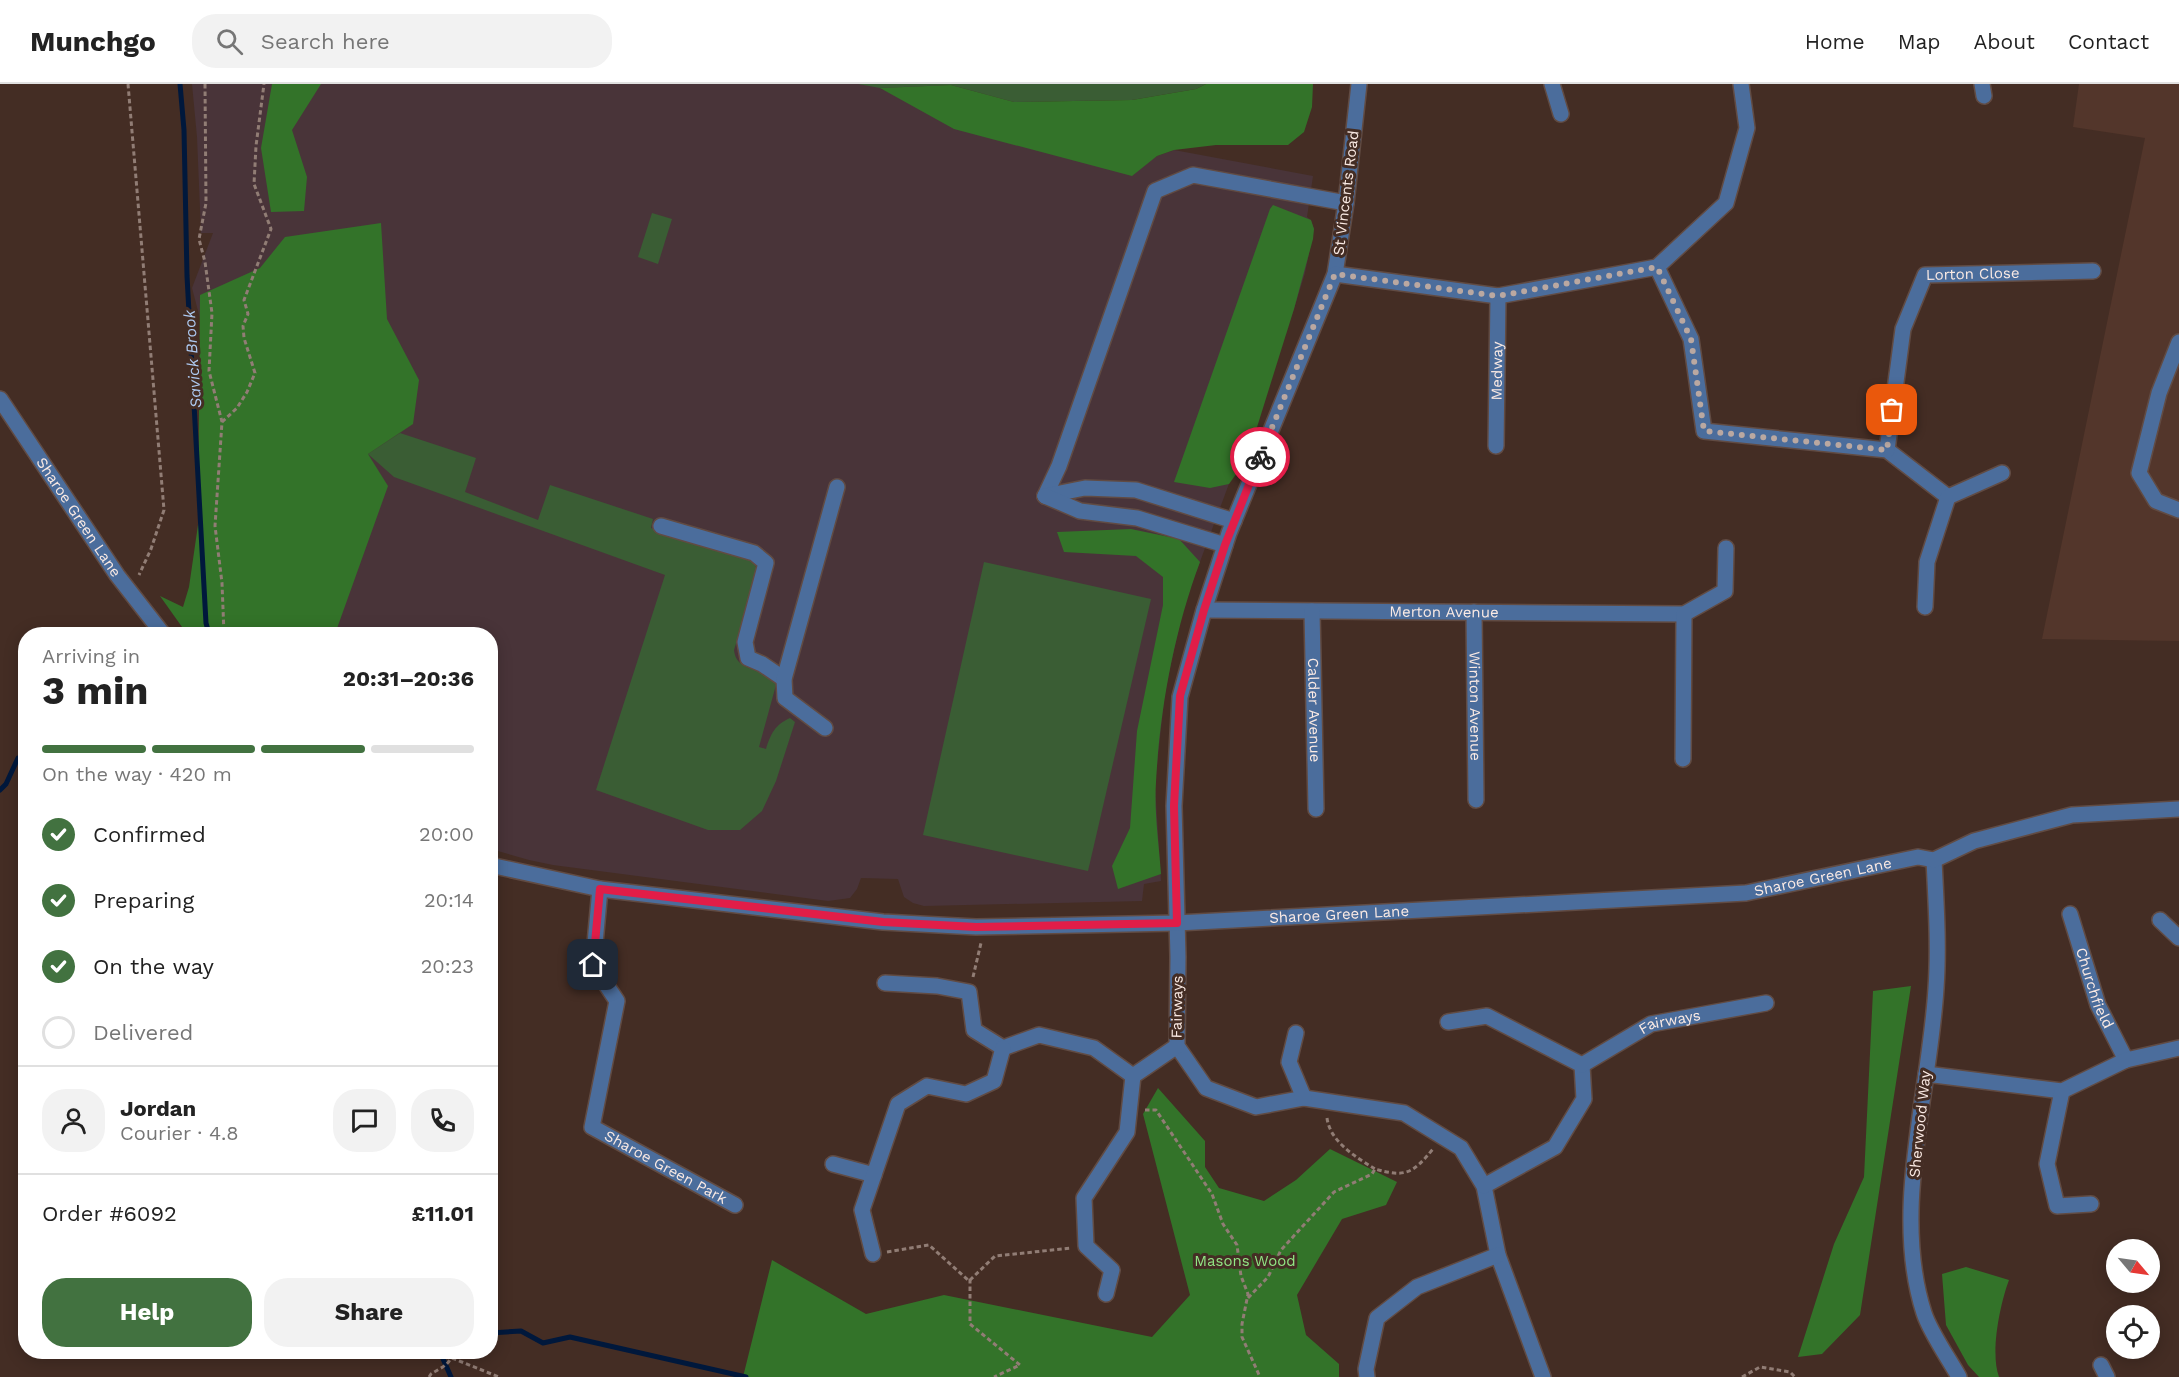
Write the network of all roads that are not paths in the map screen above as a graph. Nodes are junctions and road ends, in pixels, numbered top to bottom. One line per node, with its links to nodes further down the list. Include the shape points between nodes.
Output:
1 (1359, 84): 5 (street, St Vincents Road)
2 (1552, 84): 4 (street)
3 (1740, 84): 6 (street, via 1747,128 1726,203)
4 (1561, 114)
5 (1346, 203): 8 (street, St Vincents Road); 16 (street, via 1193,175 1155,191)
6 (1657, 267): 9 (street); 13 (street, via 1691,339 1704,431)
7 (2093, 271): 13 (street, Lorton Close, via 1925,275 1903,329)
8 (1335, 274): 9 (street); 19 (street, St Vincents Road)
9 (1498, 296): 12 (street, Medway)
10 (2179, 342): 18 (street, via 2159,393 2139,473 2156,501)
11 (0, 399): 28 (street, Sharoe Green Lane, via 130,593)
12 (1496, 446)
13 (1887, 450): 17 (street)
14 (2002, 473): 17 (street)
15 (837, 487): 29 (street)
16 (1045, 496): 19 (street, via 1085,488 1136,490); 21 (street, via 1080,511 1137,518)
17 (1947, 497): 23 (street, via 1927,562)
18 (2179, 510)
19 (1234, 521): 21 (street, St Vincents Road)
20 (661, 526): 29 (street, via 754,553 766,563 745,642 748,658)
21 (1225, 545): 24 (street, St Vincents Road)
22 (1726, 548): 27 (street, Merton Avenue, via 1725,591)
23 (1925, 607)
24 (1204, 610): 25 (street, Merton Avenue); 40 (street, St Vincents Road, via 1180,696 1174,806)
25 (1311, 611): 26 (street, Merton Avenue); 33 (street, Calder Avenue)
26 (1474, 612): 27 (street, Merton Avenue); 32 (street, Winton Avenue)
27 (1684, 614): 31 (street)
28 (157, 627)
29 (784, 679): 30 (street, via 785,698)
30 (825, 728)
31 (1683, 759)
32 (1476, 800)
33 (1316, 809)
34 (2179, 810): 35 (street, Sharoe Green Lane, via 2072,815 1974,841)
35 (1934, 860): 40 (street, Sharoe Green Lane, via 1918,857 1746,893); 51 (street, Sherwood Way, via 1936,988)
36 (498, 867): 37 (street, Sharoe Green Lane)
37 (600, 889): 40 (street, Sharoe Green Lane, via 883,922 984,926); 59 (street, Sharoe Green Park, via 593,965 617,1001 592,1127)
38 (2070, 914): 49 (street, Churchfield, via 2098,1005)
39 (2160, 920): 41 (street)
40 (1177, 923): 46 (street, Fairways)
41 (2179, 938)
42 (885, 983): 47 (street, via 969,992 974,1030)
43 (1766, 1003): 50 (street, Fairways, via 1651,1024)
44 (1448, 1022): 50 (street, via 1487,1016)
45 (1296, 1033): 54 (street, via 1289,1062)
46 (1177, 1046): 52 (street); 54 (street, Fairways, via 1206,1088 1256,1107)
47 (1003, 1048): 52 (street, via 1039,1035 1094,1048); 56 (street, via 994,1081 966,1094 927,1086 898,1104)
48 (2179, 1048): 49 (street)
49 (2126, 1060): 53 (street)
50 (1582, 1065): 57 (street, via 1584,1099 1556,1147)
51 (1926, 1074): 53 (street); 65 (street, Sherwood Way, via 1915,1166 1913,1262 1924,1315)
52 (1133, 1076): 62 (street, via 1127,1132 1084,1198 1086,1246 1112,1270)
53 (2062, 1091): 58 (street, via 2047,1164 2057,1206)
54 (1304, 1098): 57 (street, Fairways, via 1404,1113 1461,1148)
55 (833, 1164): 56 (street)
56 (874, 1175): 60 (street, via 862,1210)
57 (1484, 1186): 61 (street, Fairways)
58 (2091, 1204)
59 (735, 1205)
60 (873, 1254)
61 (1498, 1255): 63 (street, via 1417,1287 1377,1318); 64 (street, Fairways)
62 (1106, 1294)
63 (1367, 1377)
64 (1543, 1377)
65 (1959, 1377)

